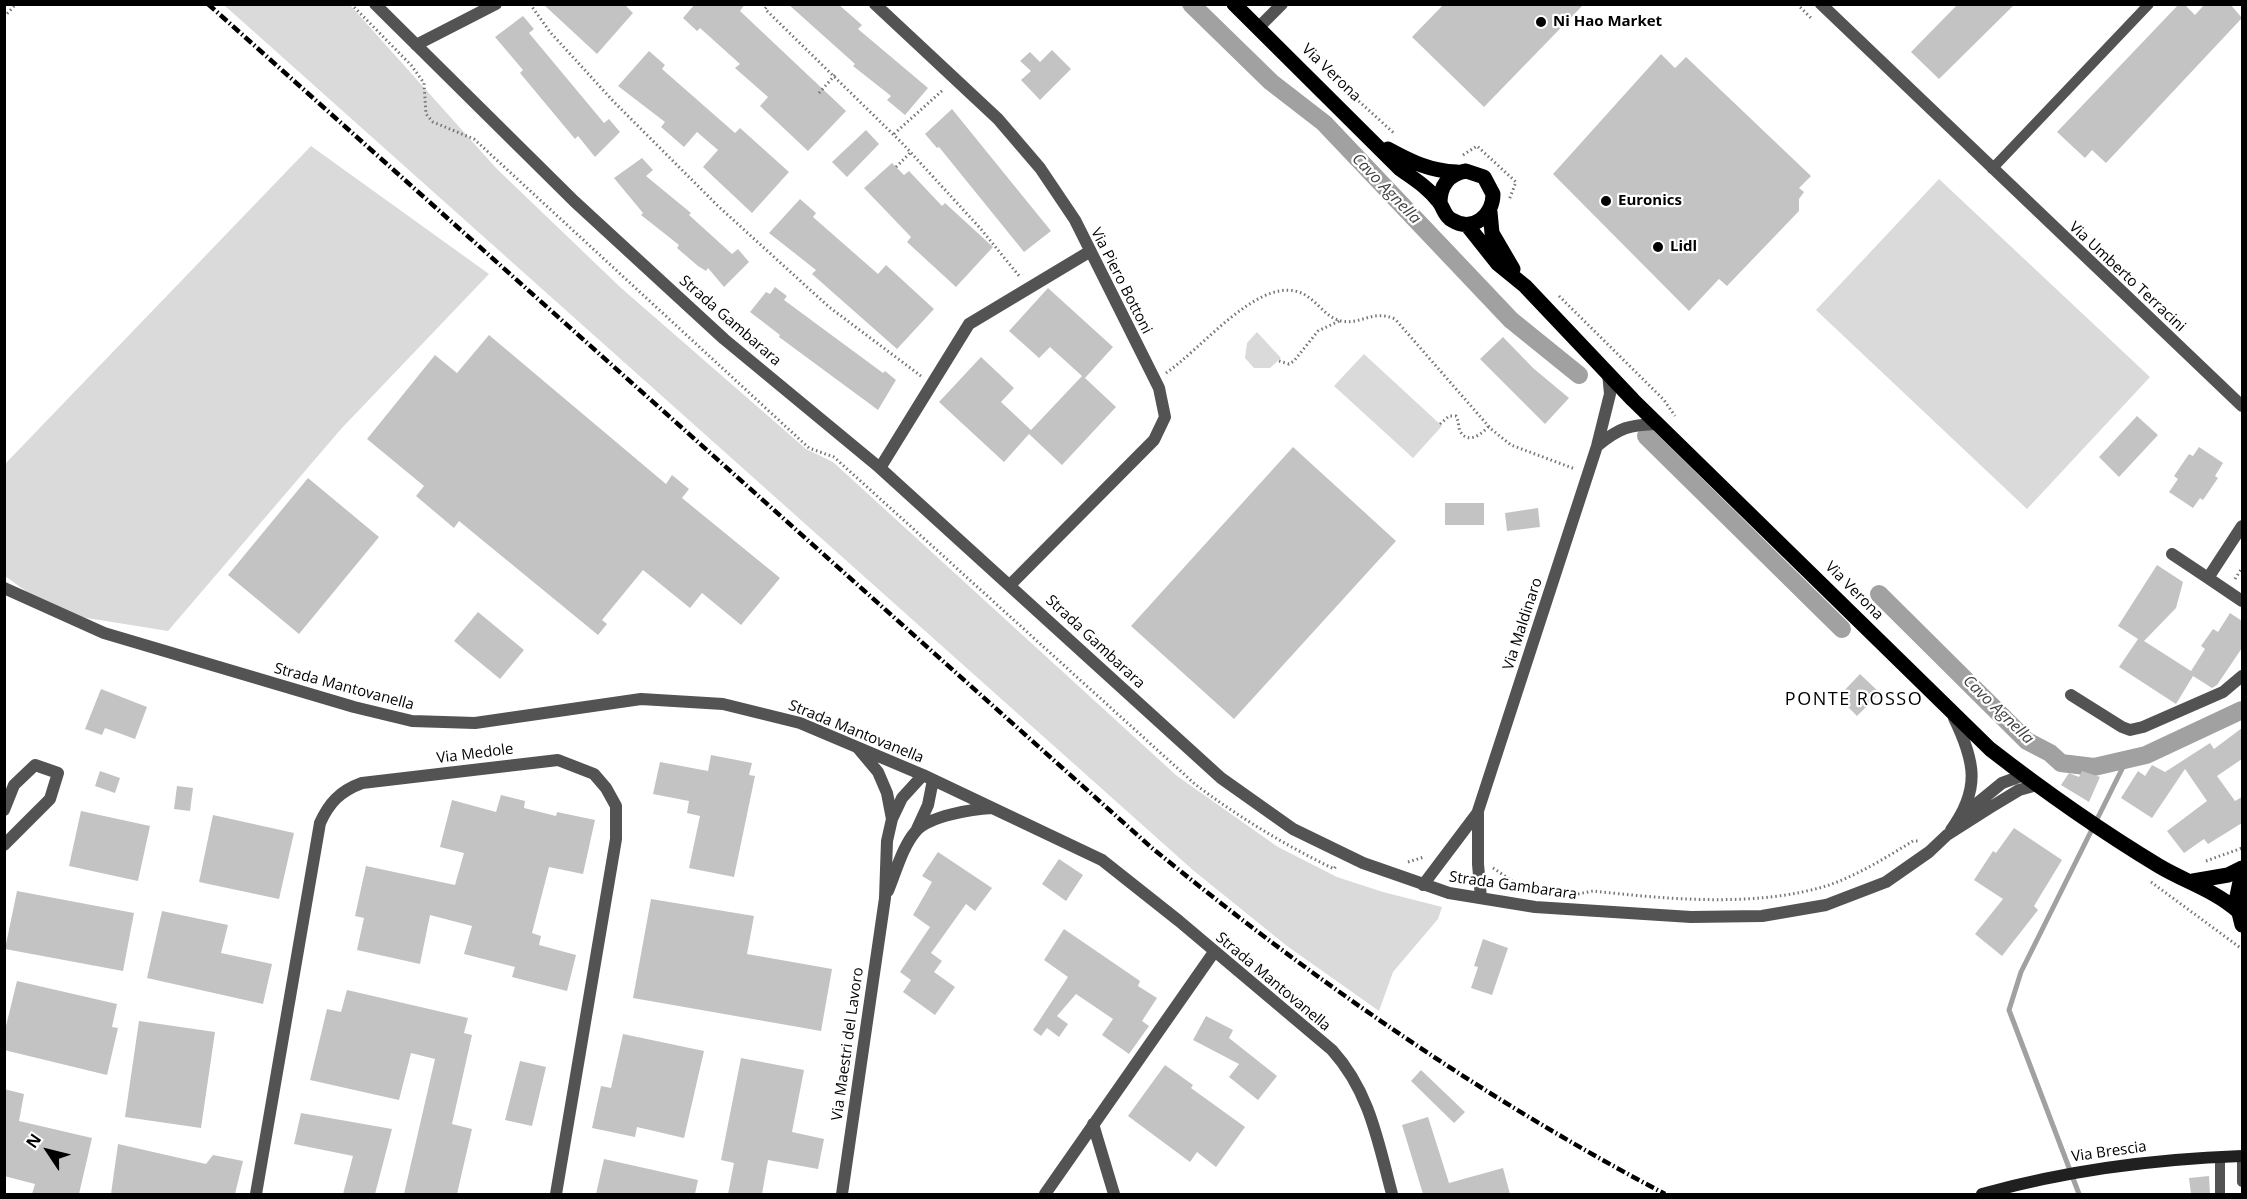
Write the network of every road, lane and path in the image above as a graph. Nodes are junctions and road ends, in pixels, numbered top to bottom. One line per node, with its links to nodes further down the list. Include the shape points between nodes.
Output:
1 (16, 4): 12 (path)
2 (351, 4): 68 (path, via 424,83 426,114 433,122 474,139 808,448 834,457 1196,785 1239,817 1334,869)
3 (375, 4): 14 (street, Strada Gambarara)
4 (496, 4): 14 (street)
5 (530, 4): 36 (path, via 550,32 614,102 718,206 829,307)
6 (769, 4): 15 (path, via 765,9)
7 (875, 4): 16 (street, Via Piero Bottoni)
8 (1234, 4): 13 (main road, Via Verona)
9 (1282, 4): 13 (street)
10 (1821, 4): 26 (street, Via Umberto Terracini)
11 (2150, 4): 26 (lane)
12 (4, 17)
13 (1258, 28): 21 (main road, Via Verona)
14 (416, 45): 44 (street, Strada Gambarara, via 574,201 715,331)
15 (835, 75): 18 (path); 19 (path)
16 (955, 79): 19 (path); 31 (street, Via Piero Bottoni, via 998,119 1040,168 1075,220)
17 (1339, 83): 20 (path)
18 (819, 93)
19 (894, 134): 23 (path)
20 (1401, 139)
21 (1378, 144): 27 (main road, Via Verona, via 1418,166); 28 (main road, Via Verona)
22 (1477, 146): 24 (path)
23 (911, 152): 25 (path); 33 (path, via 980,228)
24 (1453, 157)
25 (896, 167)
26 (1992, 169): 39 (street, Via Umberto Terracini)
27 (1457, 172): 28 (main road, via 1443,185); 29 (main road, Via Verona, via 1474,172 1484,177 1493,194)
28 (1440, 203): 30 (main road, Via Verona, via 1447,216)
29 (1490, 212): 30 (main road); 32 (main road, Via Verona, via 1492,233)
30 (1467, 225): 32 (main road, Via Verona, via 1498,264)
31 (1089, 252): 33 (street); 38 (street, Via Piero Bottoni)
32 (1525, 286): 37 (main road, Via Verona)
33 (1027, 289): 44 (street, via 969,324)
34 (1340, 321): 35 (path, via 1318,331 1294,361); 38 (path, via 1298,291 1271,291); 42 (path, via 1354,322 1383,314 1395,319)
35 (1279, 361)
36 (916, 373)
37 (1608, 373): 41 (main road, Via Verona); 43 (street, Via Maldinaro, via 1610,394)
38 (1155, 381): 49 (street, Via Piero Bottoni, via 1165,417 1154,440)
39 (2242, 406)
40 (1440, 424): 42 (path, via 1449,416 1456,416 1460,431 1473,438)
41 (1658, 424): 43 (street, via 1628,425); 54 (main road, Via Verona)
42 (1489, 426): 45 (path, via 1511,445)
43 (1597, 446): 45 (street, Via Maldinaro)
44 (880, 468): 49 (street, Strada Gambarara)
45 (1588, 473): 61 (street, Via Maldinaro)
46 (2242, 526): 48 (street)
47 (2172, 554): 48 (street)
48 (2208, 578): 51 (street)
49 (1011, 584): 68 (street, Strada Gambarara, via 1221,778 1293,829)
50 (4, 588): 55 (street, Strada Mantovanella, via 104,633 412,721 475,723 641,699 684,700 761,711)
51 (2242, 601)
52 (2242, 676): 53 (street, via 2223,692 2130,730)
53 (2072, 695)
54 (1954, 716): 56 (main road, Via Verona); 63 (street, Strada Gambarara, via 1973,766 1970,796)
55 (854, 744): 57 (street, Strada Mantovanella); 62 (street, via 878,772)
56 (2024, 775): 58 (main road, Via Verona); 63 (street, Strada Gambarara, via 2002,783)
57 (928, 777): 59 (street, Strada Mantovanella); 62 (street, via 902,798); 64 (street, via 928,805)
58 (2037, 785): 65 (street, Strada Gambarara, via 2019,790); 74 (main road, Via Verona, via 2158,866)
59 (993, 808): 64 (street, via 964,810); 82 (street, Strada Mantovanella, via 1102,860)
60 (4, 810): 66 (street, via 14,785 35,765 58,773 50,799)
61 (1478, 811): 69 (street, Via Maldinaro); 71 (street, Via Maldinaro)
62 (892, 819): 78 (street, via 887,841)
63 (1959, 819): 65 (street, Strada Gambarara)
64 (917, 829): 78 (street)
65 (1947, 835): 67 (street, Strada Gambarara)
66 (4, 845)
67 (1933, 848): 77 (path, via 1913,840 1829,885 1781,896 1693,898 1593,891); 79 (street, Strada Gambarara, via 1886,882 1826,905 1762,916 1606,913)
68 (1344, 854): 75 (street, Strada Gambarara)
69 (1448, 855): 70 (path, via 1435,851); 75 (street, Via Maldinaro)
70 (1400, 862)
71 (1478, 864): 76 (path, via 1499,870); 79 (street, Via Maldinaro)
72 (2242, 870): 74 (main road); 80 (main road, via 2237,890)
73 (2150, 881): 81 (path)
74 (2190, 881): 80 (main road, Via Verona, via 2220,896)
75 (1423, 885): 79 (street, Strada Gambarara)
76 (1528, 890)
77 (1570, 897)
78 (885, 898): 90 (street, Via Maestri del Lavoro)
79 (1481, 898)
80 (2240, 918)
81 (2242, 949)
82 (1214, 952): 83 (street); 93 (street, Strada Mantovanella, via 1347,1066 1359,1086)
83 (1093, 1124): 91 (street); 92 (street)
84 (2242, 1156): 85 (main road, Via Brescia); 86 (lane)
85 (2220, 1157): 87 (lane); 94 (main road, Via Brescia, via 2166,1159 2048,1176)
86 (2242, 1181): 87 (lane)
87 (2220, 1182): 95 (lane)
88 (256, 1194): 89 (street, Via Medole, via 320,823 327,808 338,795 362,783 558,760 594,774 606,788 616,807 616,839)
89 (556, 1194)
90 (842, 1194)
91 (1045, 1194)
92 (1114, 1194)
93 (1392, 1194)
94 (1982, 1194)
95 (2220, 1194)

